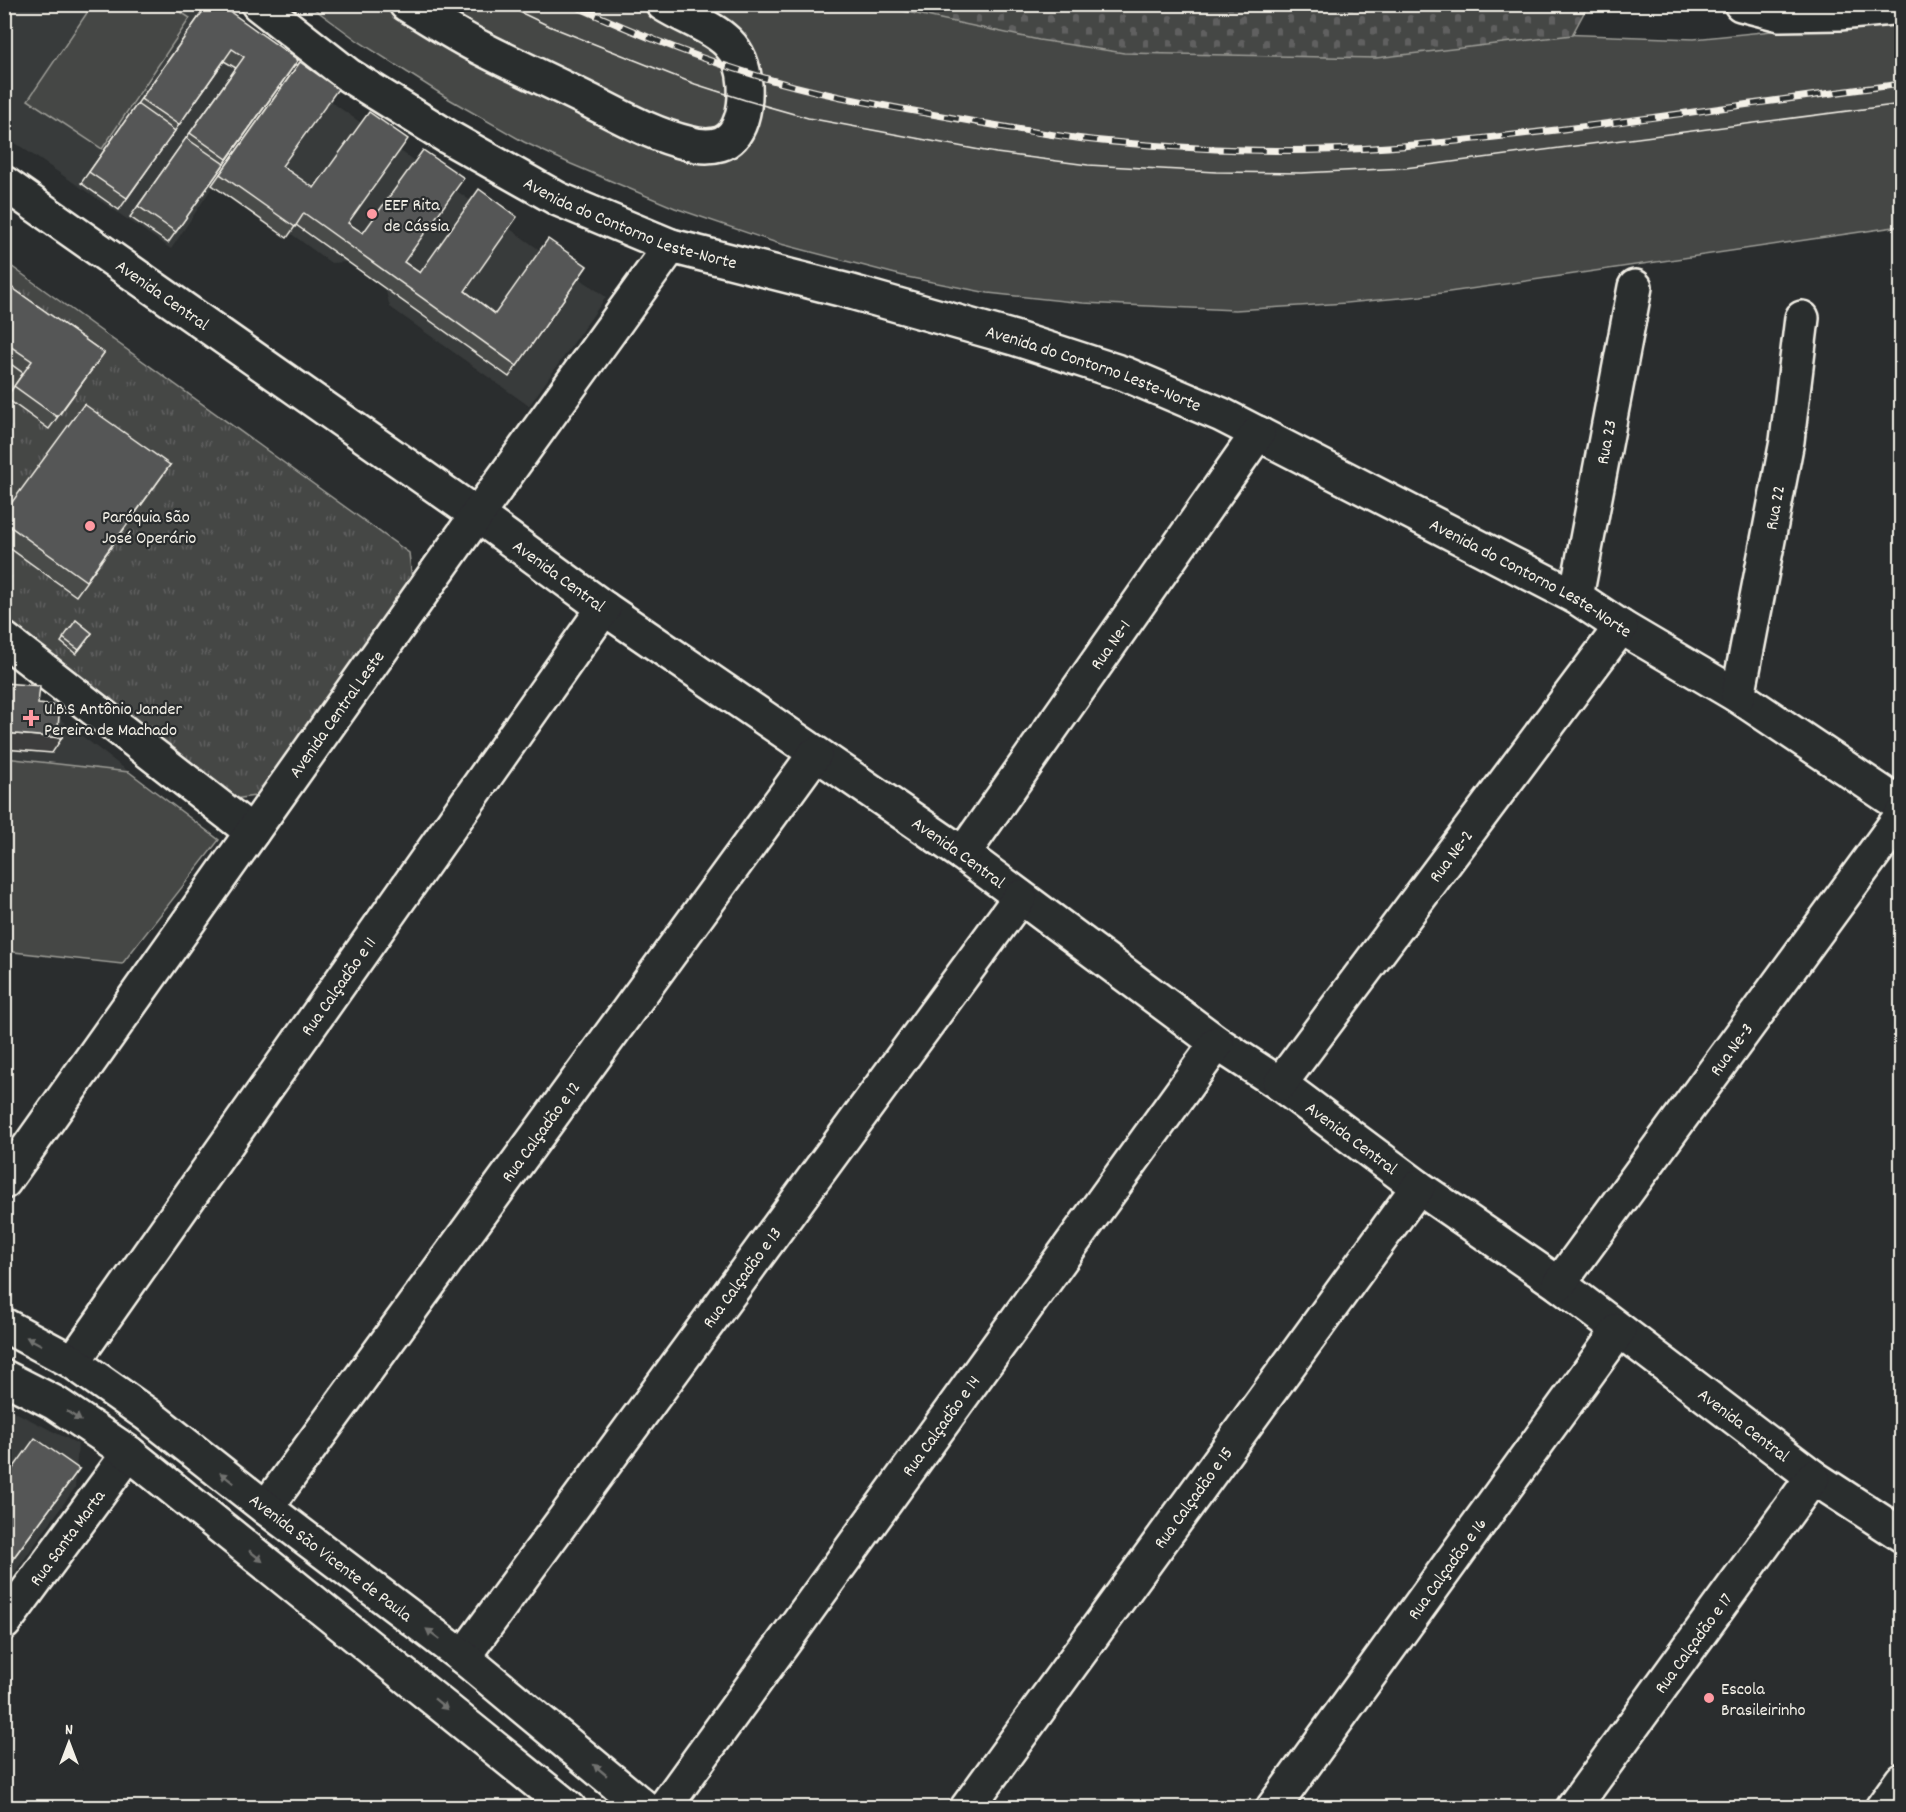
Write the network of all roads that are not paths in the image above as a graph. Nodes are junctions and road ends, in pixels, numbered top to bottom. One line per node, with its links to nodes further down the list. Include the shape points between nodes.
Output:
1 (258, 4): 7 (street, Avenida do Contorno Leste-Norte, via 348,75 448,137 558,200)
2 (406, 4): 3 (street, via 480,47 650,130 691,144 721,144 732,137 742,115 745,84 740,57 727,40)
3 (663, 4)
4 (1742, 4): 5 (street, via 1780,14)
5 (1902, 7)
6 (4, 183): 11 (street, Avenida Central)
7 (671, 246): 10 (street, Avenida do Contorno Leste-Norte, via 1014,338 1125,374); 11 (street, Avenida Central Leste)
8 (1635, 287): 12 (street, Rua 23)
9 (1802, 318): 16 (street, Rua 22, via 1787,441)
10 (1258, 433): 12 (street, Avenida do Contorno Leste-Norte); 21 (street, Rua Ne-1)
11 (477, 515): 13 (street, Avenida Central); 20 (street, Avenida Central Leste)
12 (1576, 597): 14 (street, Avenida do Contorno Leste-Norte)
13 (604, 608): 17 (street, Avenida Central); 30 (street, Rua Calçadão e 11)
14 (1621, 627): 16 (street, Avenida do Contorno Leste-Norte); 24 (street, Rua Ne-2)
15 (4, 639): 20 (street)
16 (1738, 696): 18 (street, Avenida do Contorno Leste-Norte)
17 (815, 754): 21 (street, Avenida Central); 34 (street, Rua Calçadão e 12)
18 (1902, 806)
19 (1902, 815): 27 (street, Rua Ne-3)
20 (252, 832): 25 (street, Avenida Central Leste)
21 (963, 854): 22 (street, Avenida Central)
22 (1020, 897): 23 (street, Avenida Central); 37 (street, Rua Calçadão e 13)
23 (1216, 1043): 24 (street, Avenida Central); 41 (street, Rua Calçadão e 14)
24 (1280, 1084): 26 (street, Avenida Central)
25 (4, 1182)
26 (1418, 1187): 27 (street, Avenida Central); 42 (street, Rua Calçadão e 15)
27 (1559, 1284): 29 (street, Avenida Central)
28 (4, 1325): 30 (street, Avenida São Vicente de Paula, one-way to 28)
29 (1619, 1330): 33 (street, Avenida Central); 43 (street, Rua Calçadão e 16)
30 (73, 1362): 34 (street, Avenida São Vicente de Paula, one-way to 30, via 148,1414)
31 (4, 1377): 32 (street, one-way to 32, via 55,1403)
32 (129, 1453): 36 (street, Rua Santa Marta); 39 (street, one-way to 39)
33 (1813, 1477): 35 (street, Avenida Central); 44 (street, Rua Calçadão e 17)
34 (266, 1508): 37 (street, Avenida São Vicente de Paula, one-way to 34)
35 (1897, 1522)
36 (4, 1623)
37 (463, 1657): 40 (street, Avenida São Vicente de Paula, one-way to 37)
38 (1902, 1780): 45 (street)
39 (554, 1803)
40 (645, 1808)
41 (664, 1808)
42 (967, 1808)
43 (1273, 1808)
44 (1573, 1808)
45 (1881, 1808)

